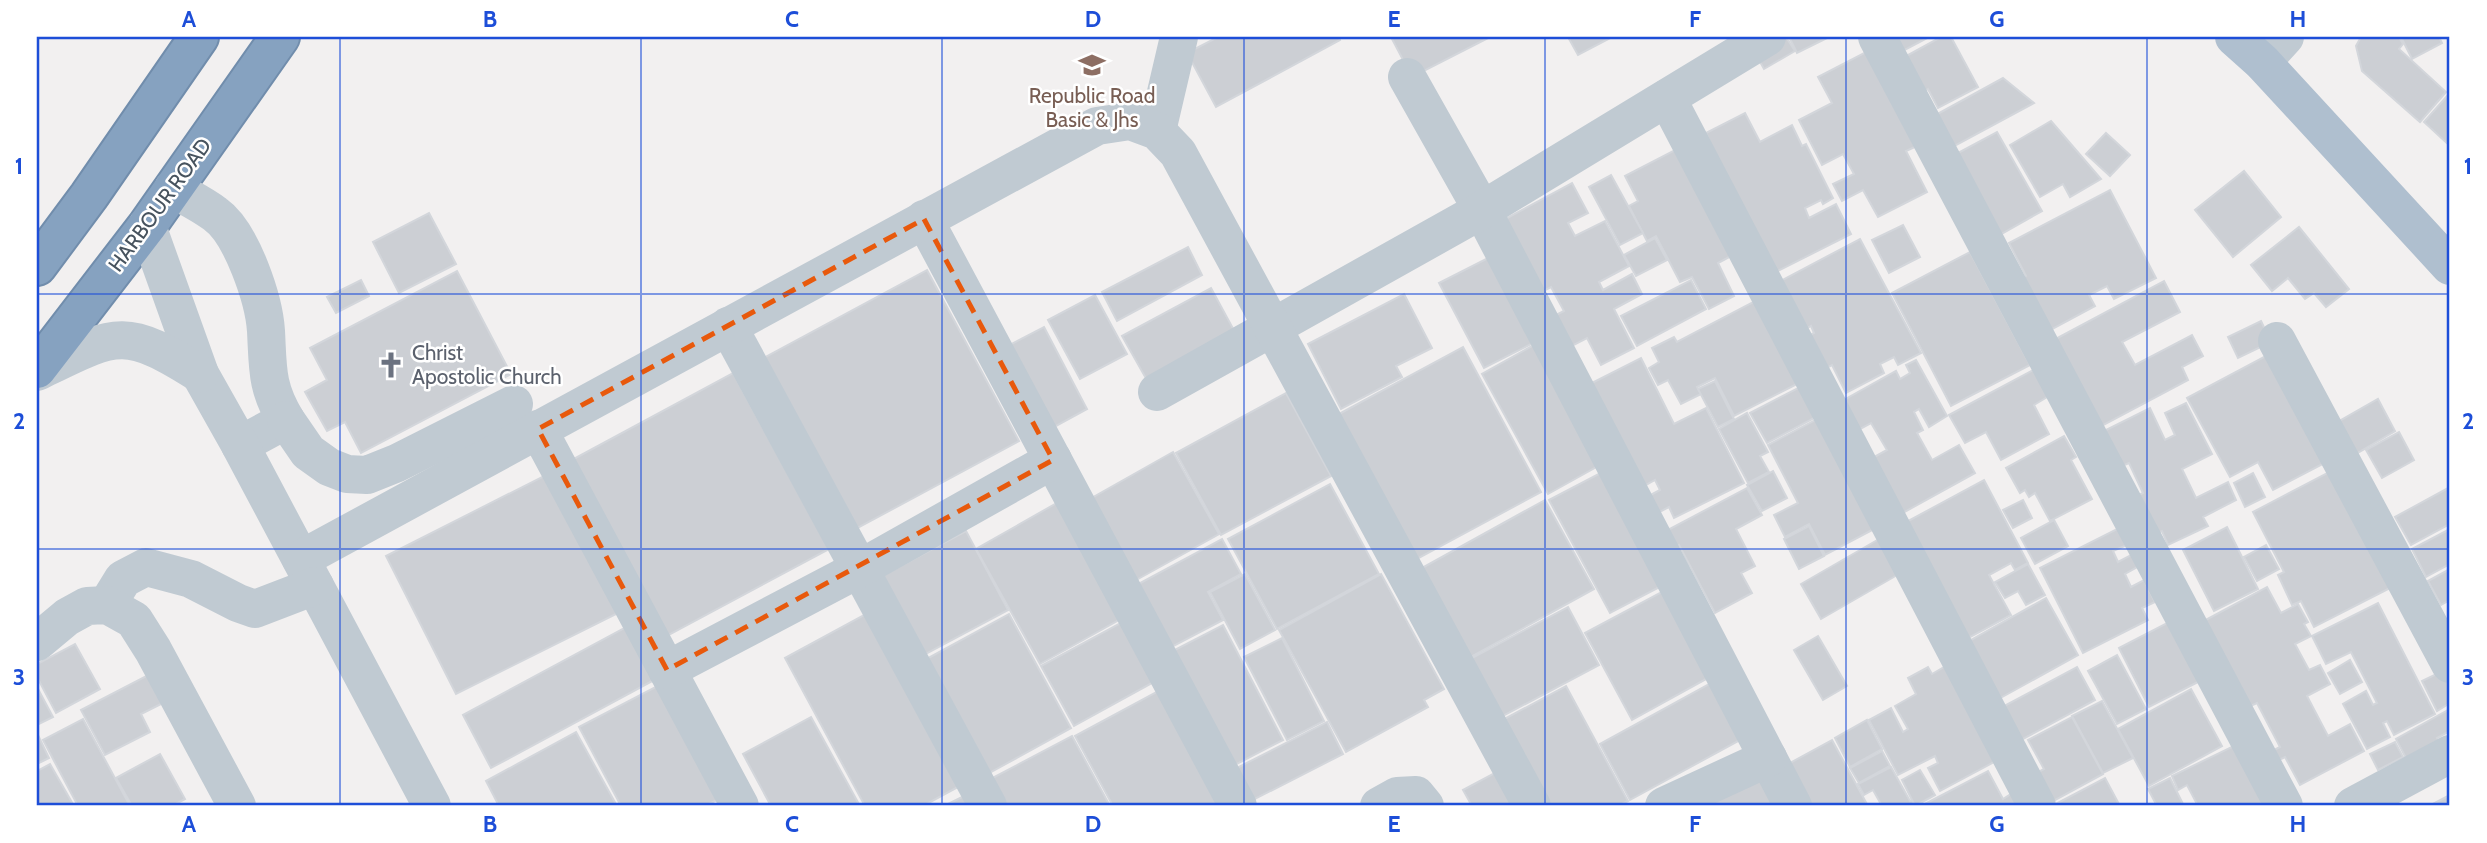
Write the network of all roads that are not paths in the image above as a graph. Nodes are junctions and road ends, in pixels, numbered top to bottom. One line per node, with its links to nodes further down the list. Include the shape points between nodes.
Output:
1 (199, 37): 15 (highway)
2 (280, 37): 10 (highway, HARBOUR ROAD)
3 (1179, 37): 9 (street)
4 (1767, 37): 8 (street)
5 (1877, 37): 47 (street)
6 (2260, 45): 14 (main road)
7 (1407, 77): 11 (street)
8 (1667, 98): 11 (street); 46 (street)
9 (1157, 131): 12 (street, via 1130,121 1097,126); 17 (street, via 1178,153)
10 (173, 189): 13 (highway, HARBOUR ROAD); 23 (street, via 218,215 239,244 262,303 269,383)
11 (1482, 210): 17 (street); 34 (street)
12 (925, 219): 16 (street); 25 (street)
13 (147, 226): 19 (highway, HARBOUR ROAD); 20 (street)
14 (2450, 265)
15 (37, 266)
16 (728, 326): 22 (street); 26 (street)
17 (1273, 328): 21 (street); 43 (street)
18 (2277, 341): 31 (street)
19 (37, 370): 20 (street, via 115,339 155,347)
20 (200, 374): 24 (street)
21 (1157, 392)
22 (526, 416): 23 (street, via 367,475 329,467 308,452); 27 (street); 32 (street)
23 (286, 420): 24 (street)
24 (240, 445): 27 (street)
25 (1053, 460): 26 (street); 40 (street)
26 (859, 569): 32 (street); 39 (street)
27 (308, 572): 28 (street, via 255,610 191,579 146,567 123,579); 37 (street)
28 (107, 605): 29 (street, via 87,606); 36 (street, via 134,620)
29 (52, 627): 30 (street)
30 (37, 642)
31 (2450, 664)
32 (667, 670): 38 (street)
33 (2450, 754): 35 (street)
34 (1768, 758): 44 (street); 45 (street)
35 (2376, 801)
36 (237, 806)
37 (432, 806)
38 (740, 806)
39 (988, 806)
40 (1238, 806)
41 (1378, 806): 42 (street, via 1396,796 1416,795)
42 (1425, 806)
43 (1532, 806)
44 (1664, 806)
45 (1793, 806)
46 (2037, 806)
47 (2284, 806)

